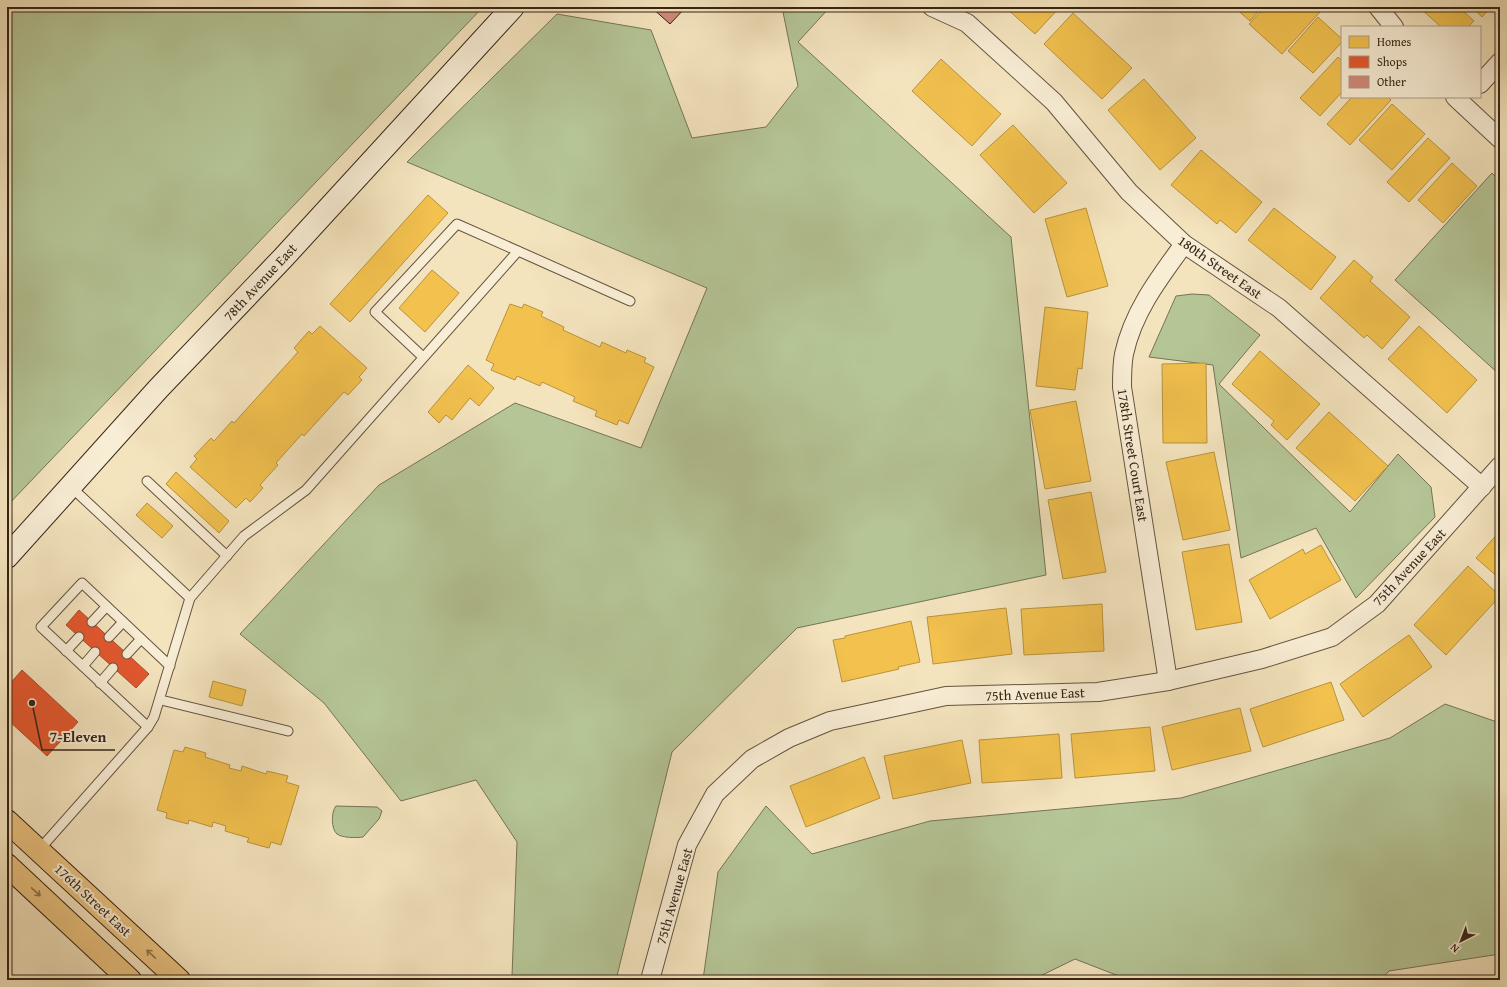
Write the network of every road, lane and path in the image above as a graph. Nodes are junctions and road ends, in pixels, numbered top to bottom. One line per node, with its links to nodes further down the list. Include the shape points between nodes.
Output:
1 (513, 7): 15 (street, 78th Avenue East)
2 (932, 7): 9 (street, 180th Street East, via 967,23 1054,102 1129,192)
3 (1378, 7): 4 (street)
4 (1393, 26)
5 (1500, 62): 6 (street)
6 (1481, 83)
7 (1462, 99): 8 (street)
8 (1500, 139)
9 (1184, 244): 16 (street, 180th Street East, via 1279,308); 32 (street, 178th Street Court East, via 1154,286 1136,318 1124,354 1122,388)
10 (518, 251): 11 (lane); 12 (lane); 12 (lane, via 457,224 375,312)
11 (630, 301)
12 (423, 357): 17 (lane, via 306,490 244,536)
13 (1500, 466): 16 (street, 75th Avenue East)
14 (147, 482): 17 (lane)
15 (70, 486): 18 (street, 78th Avenue East); 19 (lane)
16 (1482, 487): 32 (street, 75th Avenue East, via 1377,604 1332,637 1262,659)
17 (227, 556): 19 (lane)
18 (7, 557)
19 (190, 598): 30 (lane)
20 (106, 607): 21 (lane); 22 (lane); 26 (lane, via 82,584 41,627)
21 (92, 622)
22 (123, 622): 24 (lane); 25 (lane)
23 (79, 637): 26 (lane)
24 (109, 637)
25 (141, 639): 28 (lane); 30 (lane)
26 (66, 651): 29 (lane)
27 (95, 652): 29 (lane)
28 (127, 654)
29 (83, 666): 33 (lane)
30 (170, 666): 34 (lane)
31 (114, 668): 33 (lane)
32 (1168, 681): 42 (street, 75th Avenue East, via 1098,692 946,696 830,721 789,738 758,755 715,794 687,845)
33 (100, 683): 35 (lane)
34 (161, 700): 35 (lane); 36 (lane)
35 (148, 727): 38 (lane)
36 (288, 731)
37 (7, 821): 38 (main road, 176th Street East)
38 (38, 850): 41 (main road, 176th Street East, one-way to 38)
39 (7, 865): 40 (main road, one-way to 40)
40 (130, 980)
41 (179, 980)
42 (650, 980)

